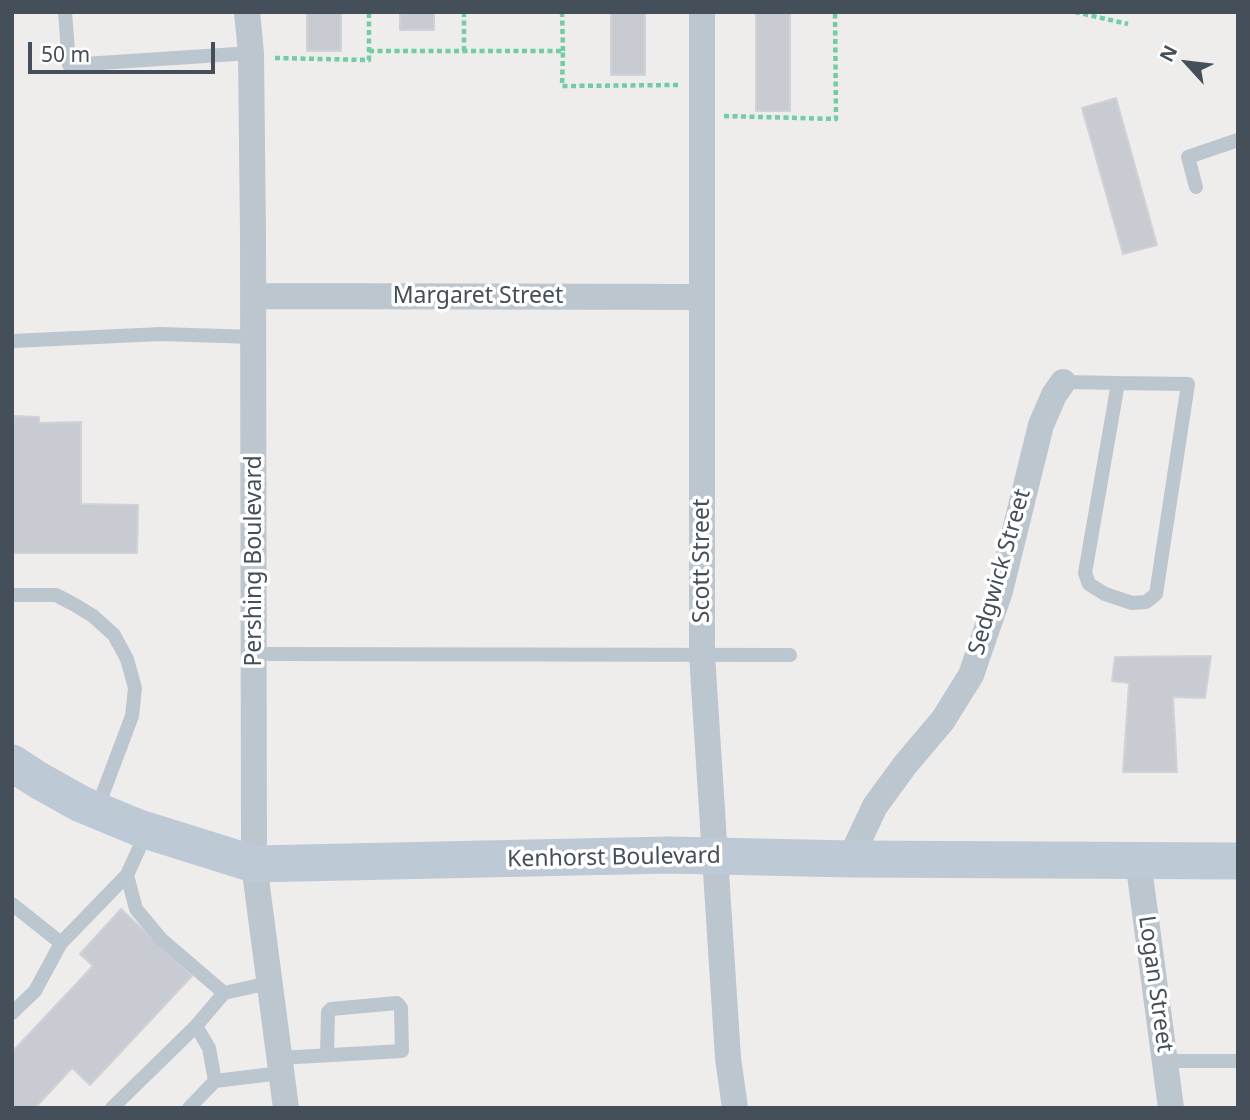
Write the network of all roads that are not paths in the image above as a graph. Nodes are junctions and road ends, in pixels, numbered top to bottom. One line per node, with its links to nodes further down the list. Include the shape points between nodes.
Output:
1 (65, 12): 4 (lane, via 69,65)
2 (247, 12): 4 (street, Pershing Boulevard)
3 (702, 12): 8 (street, Scott Street)
4 (251, 53): 7 (street, Pershing Boulevard)
5 (1238, 140): 6 (lane, via 1188,157)
6 (1196, 187)
7 (253, 296): 8 (street, Margaret Street); 9 (street, Pershing Boulevard)
8 (702, 297): 15 (street, Scott Street)
9 (253, 337): 10 (lane, via 161,334); 14 (street, Pershing Boulevard)
10 (12, 341)
11 (1063, 382): 12 (lane); 21 (street, Sedgwick Street, via 1041,425 1000,591 971,675 943,720 875,806)
12 (1118, 383): 12 (lane, via 1085,573 1089,584 1105,594 1132,603 1146,602 1156,594 1188,384)
13 (12, 595): 18 (lane, via 56,595 75,605 114,635 127,659 135,688 132,716)
14 (254, 654): 15 (lane); 24 (street, Pershing Boulevard)
15 (702, 655): 16 (lane); 20 (street, Scott Street)
16 (790, 655)
17 (12, 763): 18 (street, Kenhorst Boulevard)
18 (96, 810): 19 (street, Kenhorst Boulevard)
19 (147, 831): 24 (street, Kenhorst Boulevard); 25 (lane)
20 (715, 856): 21 (street, Kenhorst Boulevard); 24 (street, Kenhorst Boulevard); 40 (street, Scott Street)
21 (850, 859): 22 (street, Kenhorst Boulevard)
22 (1138, 860): 23 (street, Kenhorst Boulevard); 33 (street, Logan Street)
23 (1238, 861)
24 (254, 864): 28 (street, Pershing Boulevard)
25 (127, 875): 27 (lane); 29 (lane, via 136,909 161,939)
26 (12, 904): 27 (lane)
27 (61, 943): 30 (lane, via 35,991)
28 (269, 983): 29 (lane); 35 (street, Pershing Boulevard)
29 (224, 993): 31 (lane)
30 (12, 1013)
31 (196, 1026): 36 (lane, via 209,1048); 37 (lane)
32 (327, 1055): 32 (lane, via 328,1012 397,1003 402,1051); 35 (lane)
33 (1165, 1061): 34 (lane); 41 (street, Logan Street)
34 (1238, 1061)
35 (280, 1066): 36 (lane); 39 (street, Pershing Boulevard)
36 (215, 1081): 38 (lane)
37 (112, 1108)
38 (189, 1108)
39 (286, 1108)
40 (735, 1108)
41 (1171, 1108)

